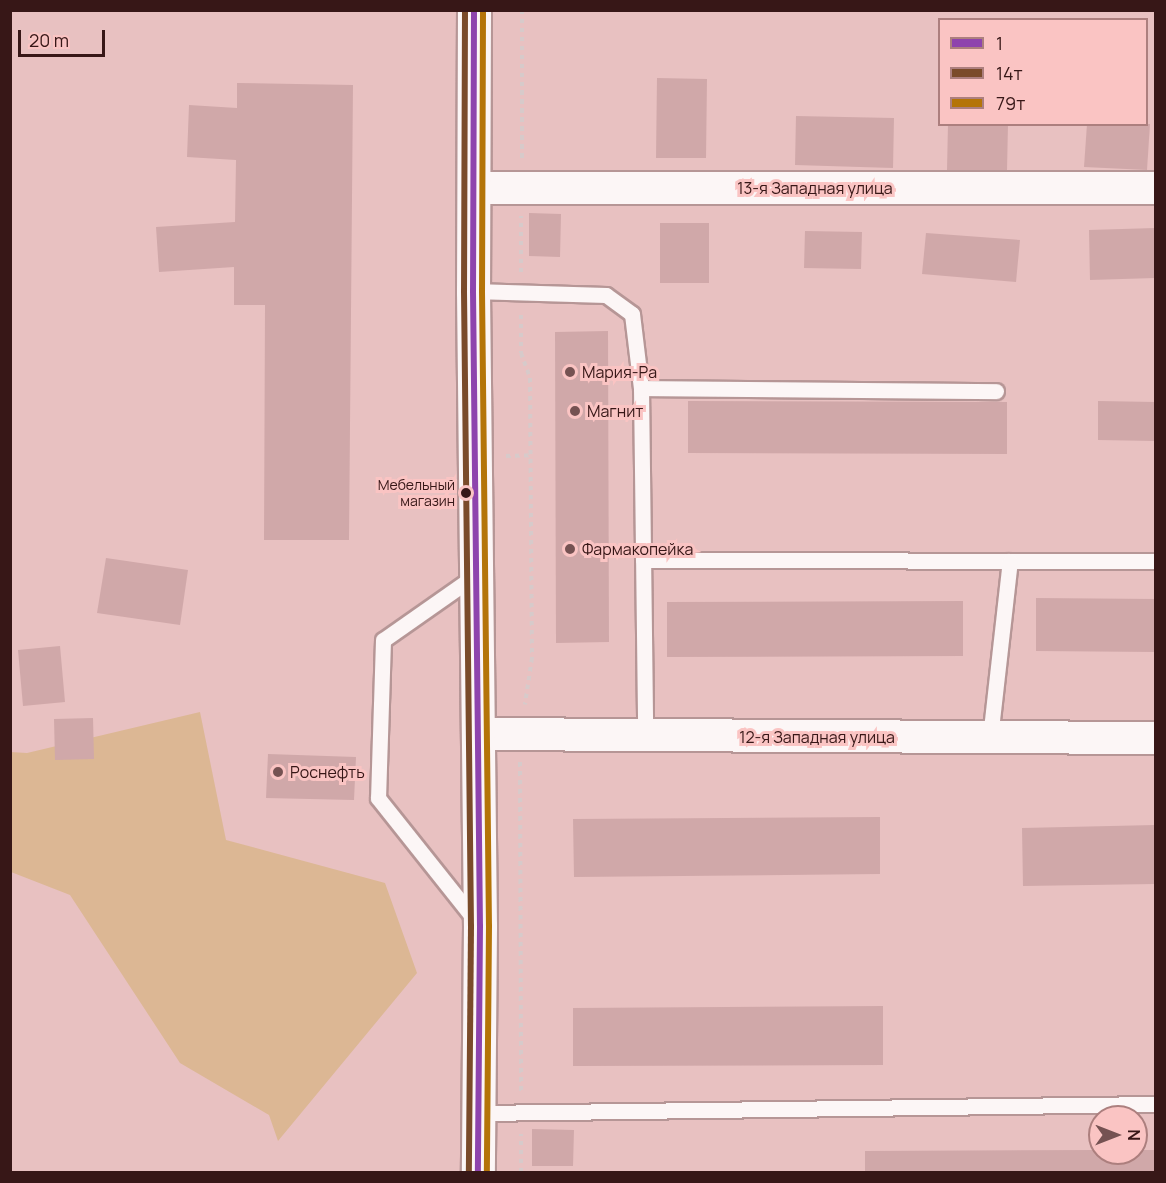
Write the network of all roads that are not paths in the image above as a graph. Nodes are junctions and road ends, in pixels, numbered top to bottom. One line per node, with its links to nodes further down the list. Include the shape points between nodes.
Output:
1 (474, 10): 2 (street)
2 (474, 188): 3 (street, 13-я Западная улица); 4 (street)
3 (1155, 188)
4 (473, 291): 5 (lane, via 606,295 632,314); 10 (street)
5 (641, 388): 6 (lane); 7 (lane)
6 (996, 391)
7 (643, 560): 8 (lane); 12 (lane)
8 (1010, 561): 9 (lane); 13 (lane)
9 (1155, 561)
10 (476, 575): 11 (street); 15 (lane, via 383,640 378,798)
11 (478, 734): 12 (street, 12-я Западная улица); 15 (street)
12 (645, 736): 13 (street, 12-я Западная улица)
13 (990, 738): 14 (street, 12-я Западная улица)
14 (1155, 738)
15 (480, 926): 17 (street)
16 (1155, 1104): 17 (lane)
17 (478, 1113): 18 (street)
18 (478, 1173)

